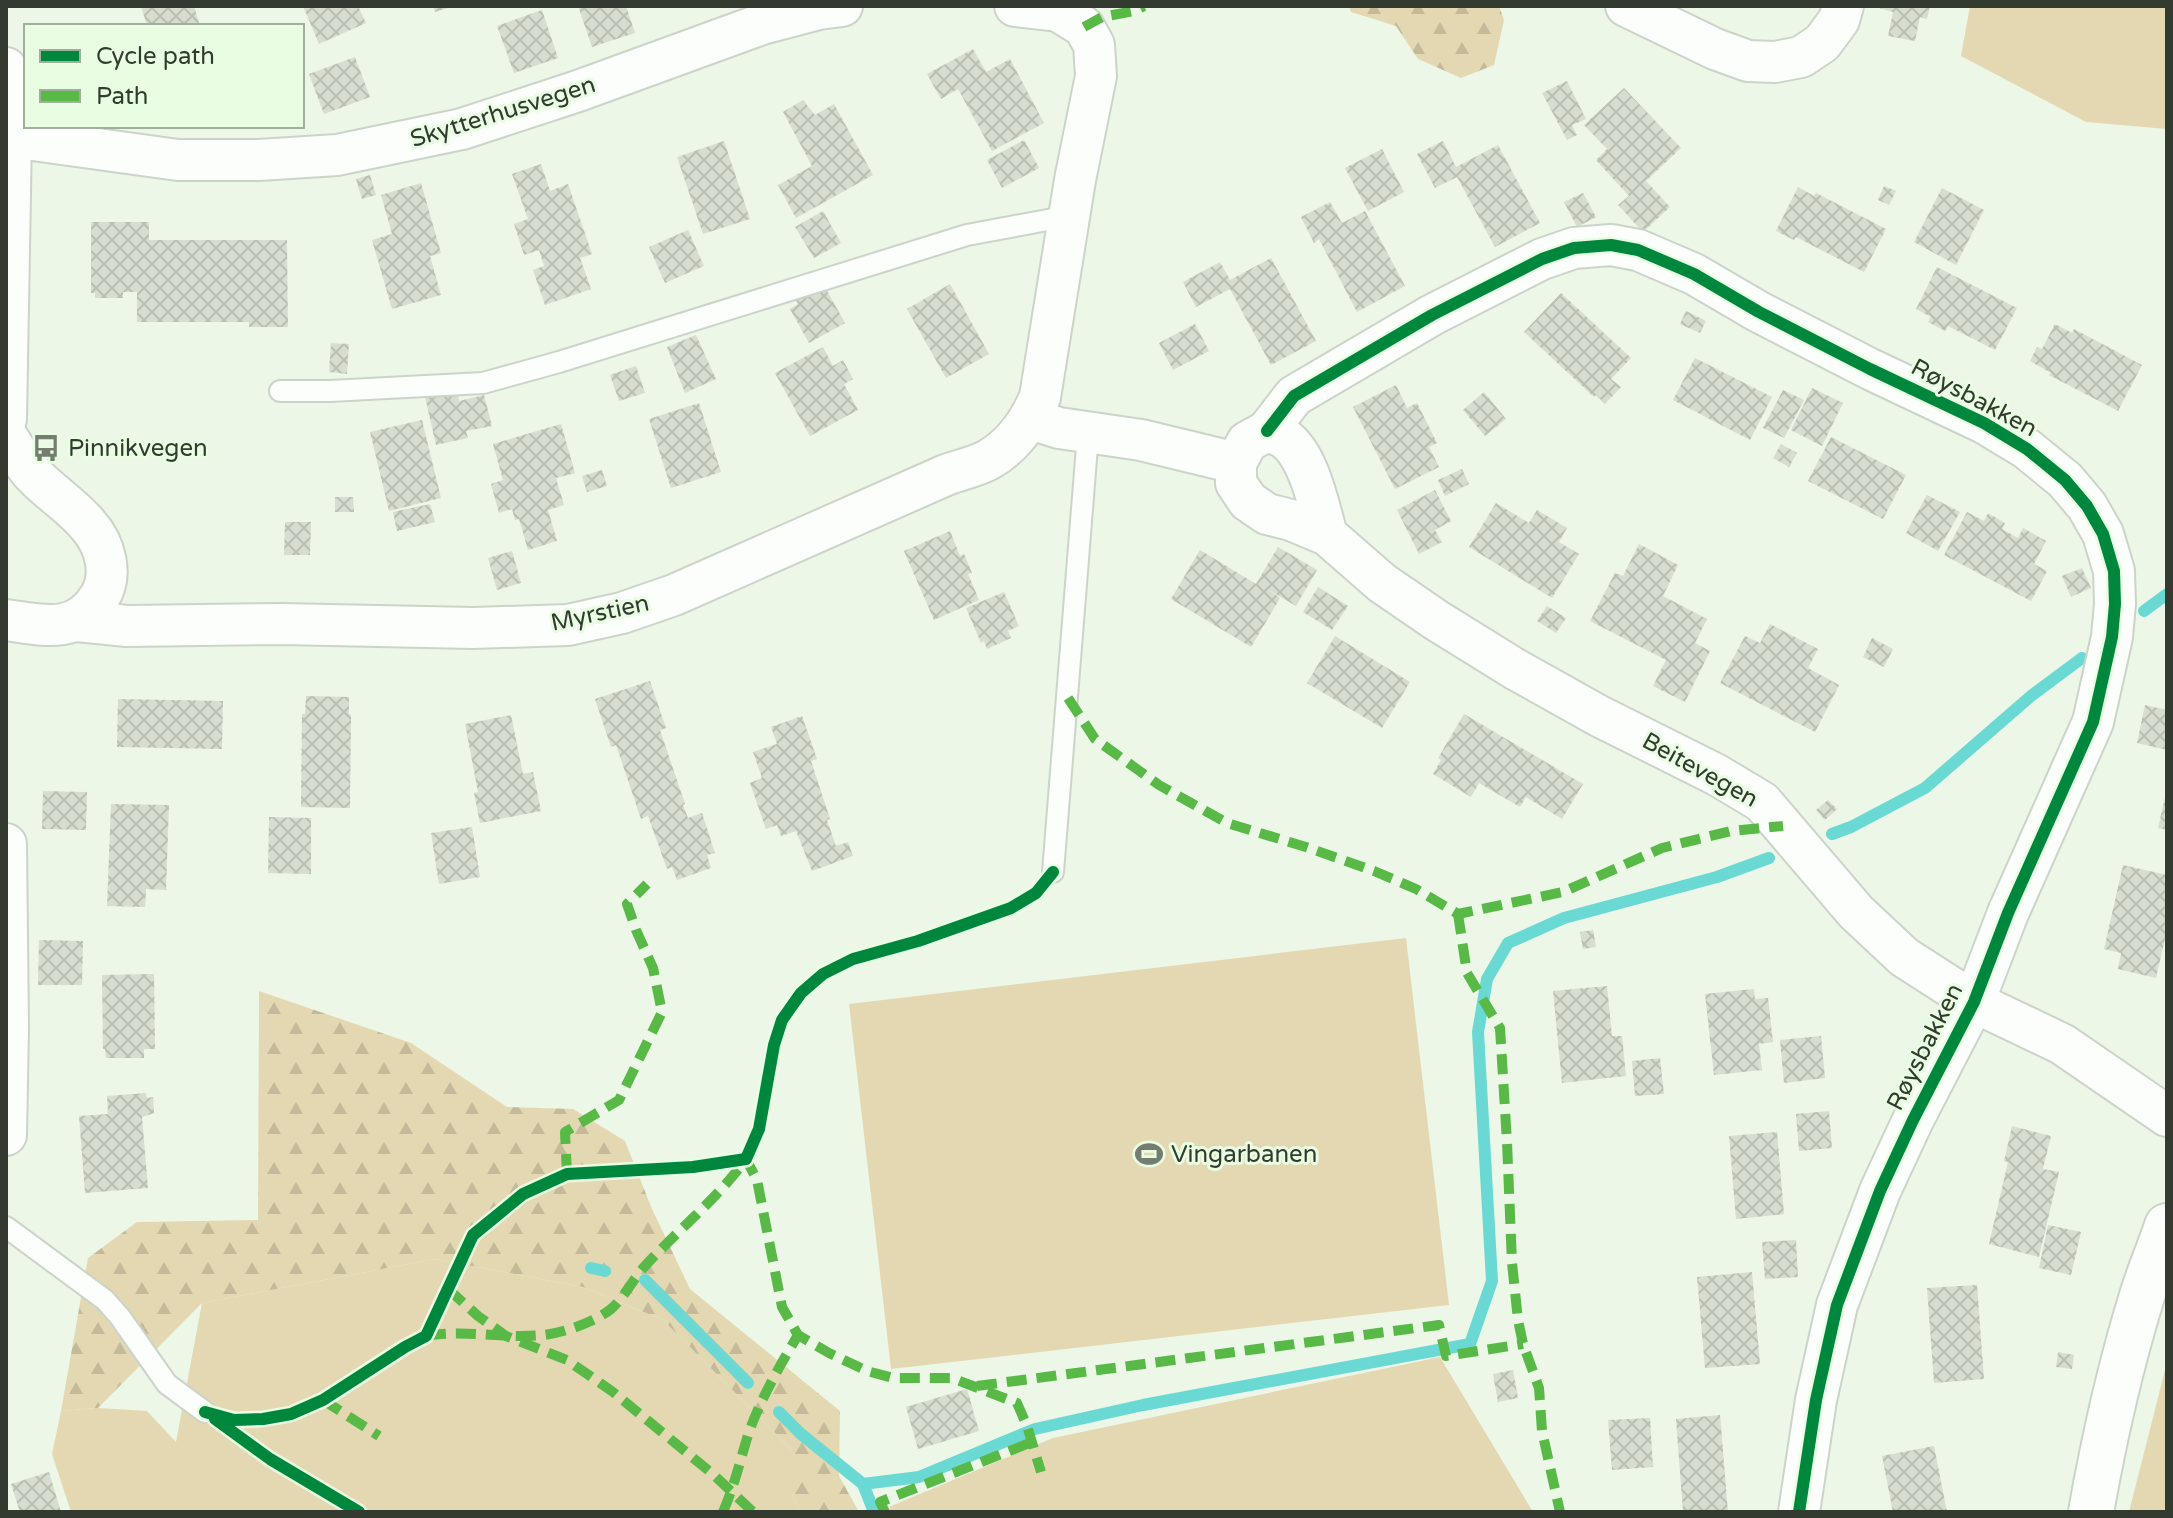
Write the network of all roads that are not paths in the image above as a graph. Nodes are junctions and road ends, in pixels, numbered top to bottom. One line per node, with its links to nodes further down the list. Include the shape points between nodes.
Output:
1 (842, 6): 6 (street, Skytterhusvegen, via 762,24 462,129 337,155 178,160)
2 (1015, 6): 7 (street, via 1058,11 1084,27 1094,45 1096,76)
3 (1626, 6): 4 (street, via 1715,49 1748,61 1775,62 1801,57 1822,43)
4 (1843, 6)
5 (6, 68): 6 (street)
6 (11, 137): 9 (street)
7 (1069, 216): 8 (lane, via 967,235 483,383); 10 (street, via 1040,397)
8 (280, 391)
9 (6, 419)
10 (1030, 419): 12 (street); 17 (street, Myrstien, via 988,460 674,595 568,625 127,626)
11 (1267, 431): 14 (street, via 1247,442); 15 (street, via 1285,438 1299,455); 20 (street, Røysbakken, via 1294,396 1432,315 1542,259 1574,248 1611,245 1638,250 1694,274 2027,449 2065,480 2103,534 2114,571 2112,637 2093,722)
12 (1088, 434): 14 (street, via 1141,440); 19 (lane)
13 (6, 435): 17 (street, via 30,471 89,525 103,549 104,589)
14 (1236, 463): 15 (street, Beitevegen, via 1236,483 1248,501 1267,514)
15 (1327, 535): 20 (street, Beitevegen, via 1382,583 1515,669 1762,802 1856,912 1904,957)
16 (6, 620): 17 (street, via 56,626)
17 (77, 621)
18 (6, 844): 22 (street)
19 (1053, 872)
20 (1974, 1002): 21 (street, Beitevegen, via 2062,1044); 26 (street, Røysbakken, via 1880,1191 1837,1305)
21 (2167, 1116)
22 (6, 1135)
23 (2167, 1226): 27 (main road, via 2119,1378)
24 (6, 1227): 25 (lane, via 105,1300 167,1384)
25 (205, 1412)
26 (1799, 1512)
27 (2091, 1512)

